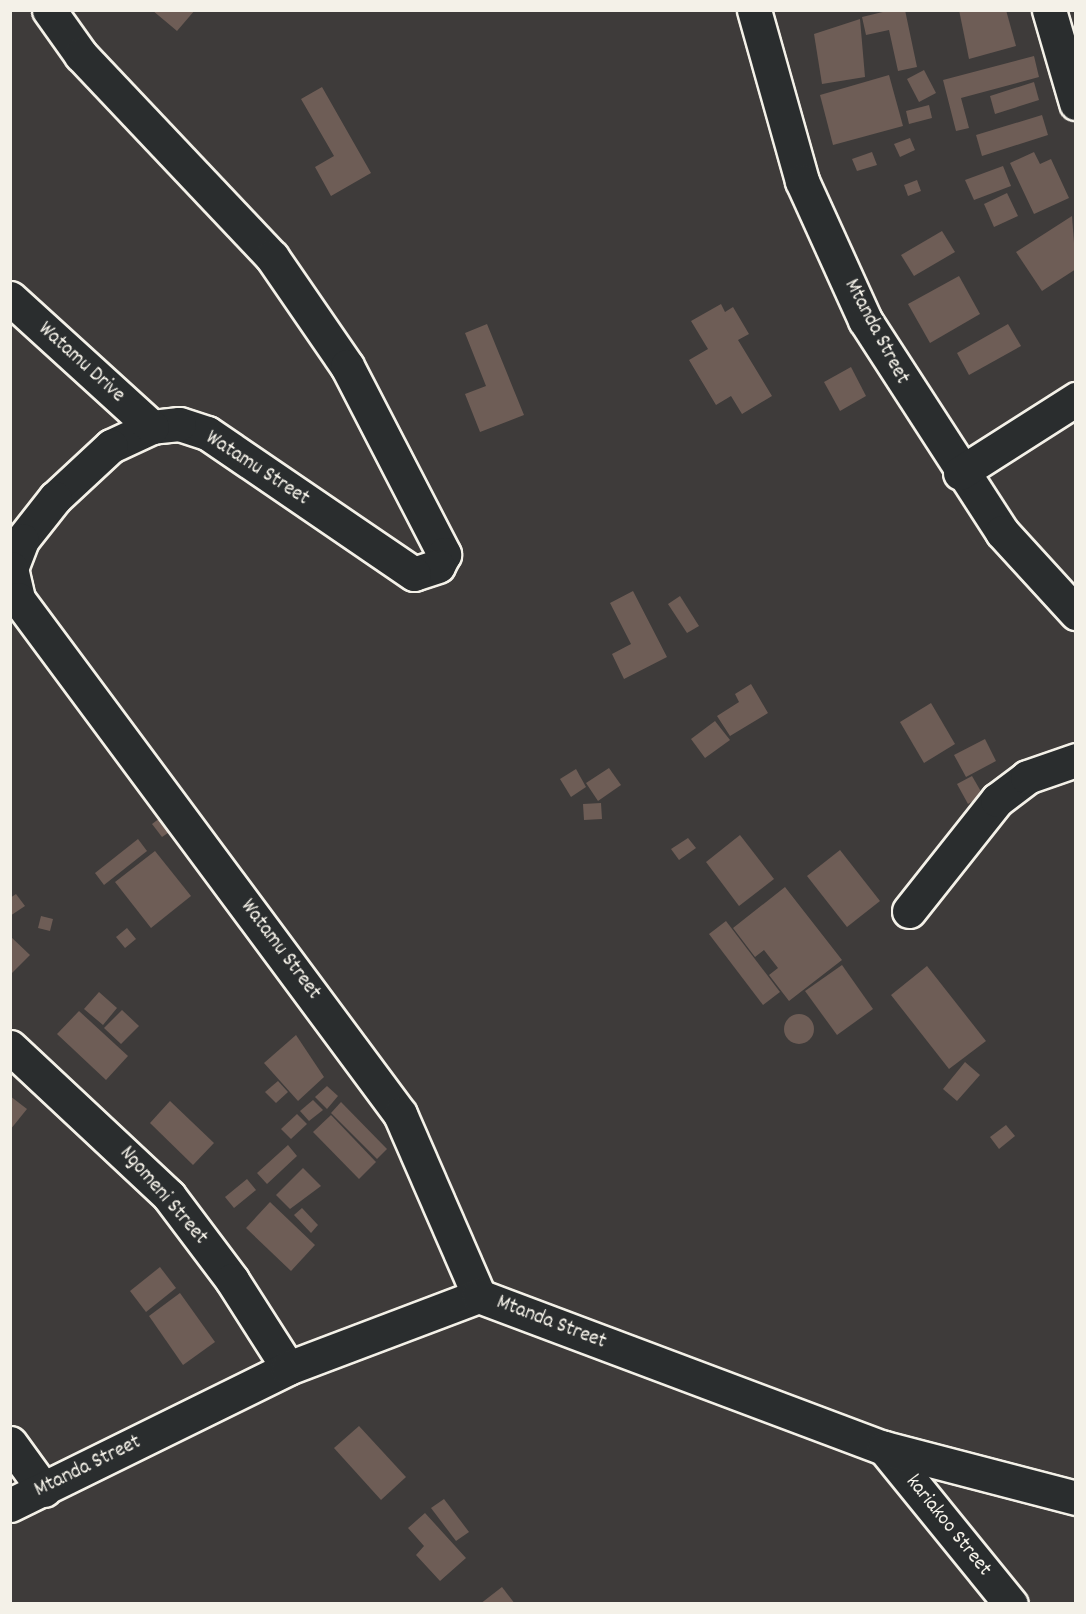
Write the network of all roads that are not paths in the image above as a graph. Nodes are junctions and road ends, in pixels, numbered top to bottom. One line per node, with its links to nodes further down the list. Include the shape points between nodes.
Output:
1 (49, 10): 7 (street, Watamu Street, via 81,55 272,257 347,366 444,554 438,566 414,574 207,433 179,424)
2 (754, 10): 8 (street, Mtanda Street, via 802,181 865,320)
3 (1049, 10): 4 (street)
4 (1076, 102)
5 (10, 298): 7 (street, Watamu Drive)
6 (1076, 399): 8 (street)
7 (152, 427): 9 (street, Watamu Street, via 111,446 55,498 22,540 11,568)
8 (960, 473): 10 (street, Mtanda Street, via 1002,532)
9 (14, 595): 14 (street, Watamu Street, via 400,1114)
10 (1076, 613)
11 (1076, 760): 12 (street, via 1027,777 997,800)
12 (909, 911)
13 (10, 1047): 15 (street, Ngomeni Street, via 169,1196 232,1280)
14 (479, 1296): 15 (street, Mtanda Street); 17 (street, Mtanda Street)
15 (288, 1368): 18 (street, Mtanda Street)
16 (10, 1443): 18 (street)
17 (884, 1448): 19 (street, Mtanda Street); 21 (street, kariakoo Street)
18 (44, 1490): 20 (street, Mtanda Street)
19 (1076, 1498)
20 (10, 1505)
21 (1011, 1604)

